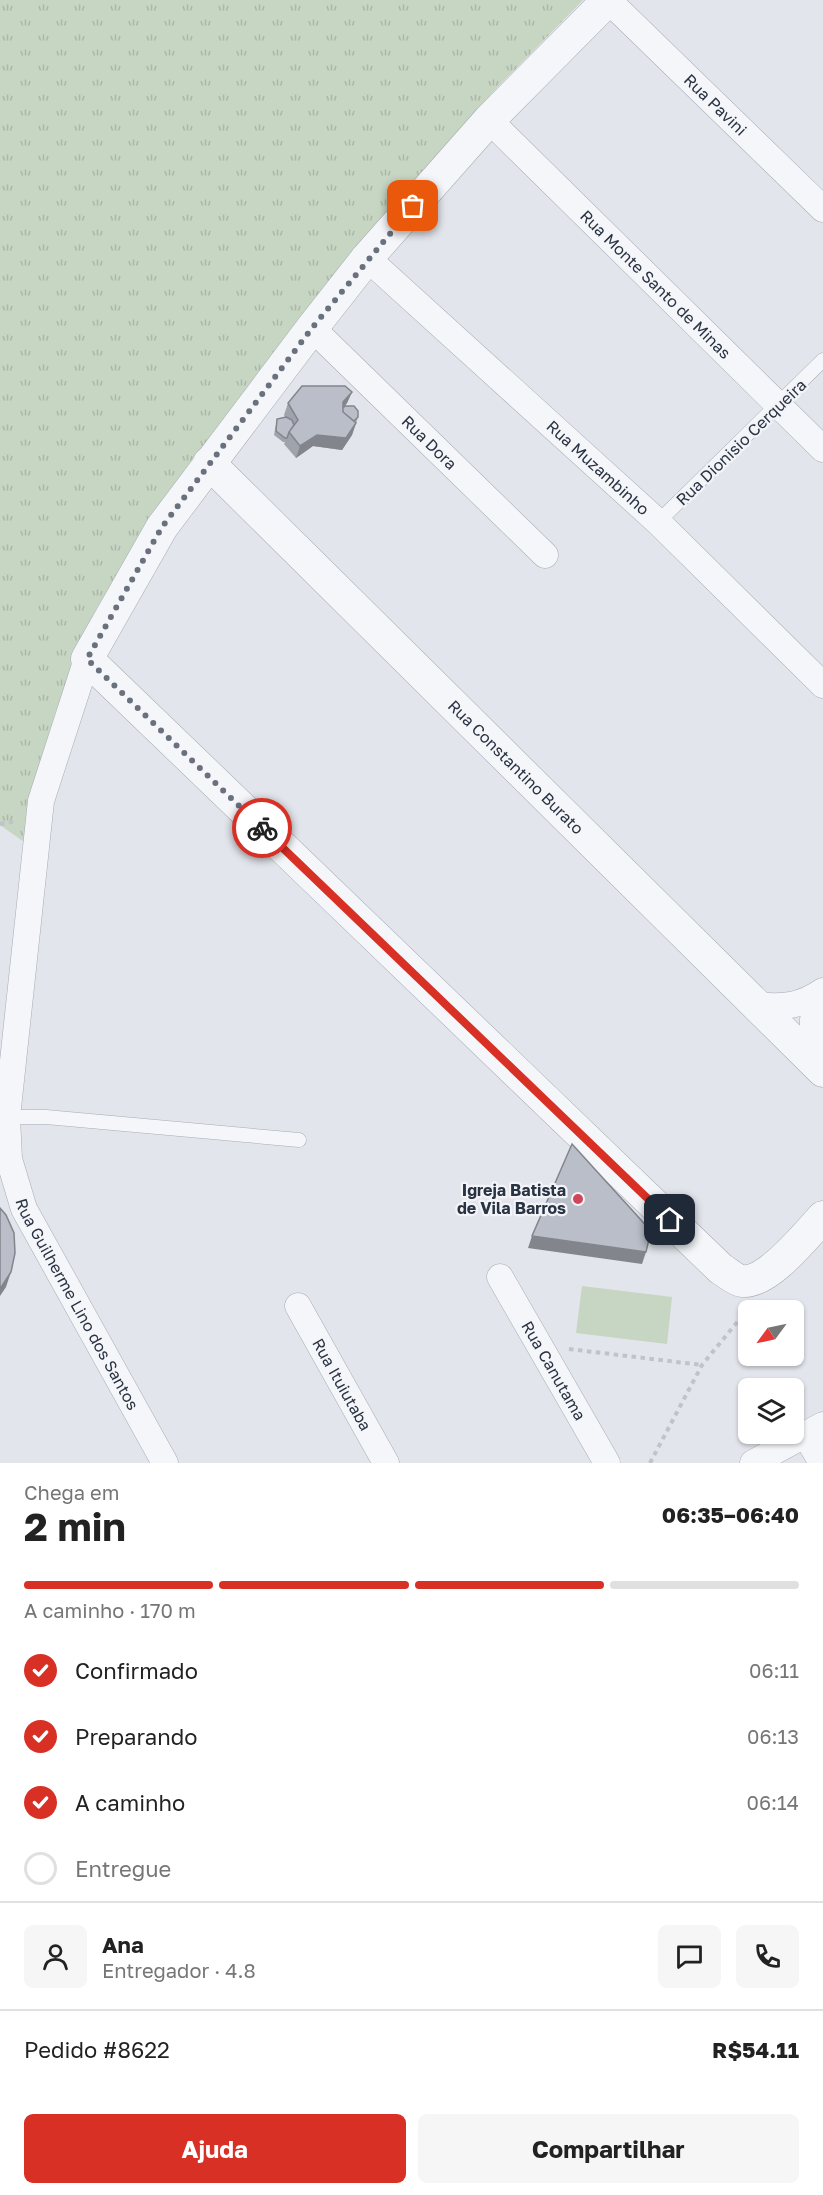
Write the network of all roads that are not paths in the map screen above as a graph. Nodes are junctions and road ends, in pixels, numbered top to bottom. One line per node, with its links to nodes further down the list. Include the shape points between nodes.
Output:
1 (608, 0): 2 (street, Rua Guilherme Lino dos Santos); 3 (street, Rua Pavini)
2 (489, 120): 4 (street, Rua Guilherme Lino dos Santos); 7 (street, Rua Monte Santo de Minas)
3 (823, 209)
4 (368, 258): 5 (street, Rua Guilherme Lino dos Santos); 10 (street, Rua Muzambinho)
5 (312, 328): 9 (street, Rua Guilherme Lino dos Santos); 11 (street, Rua Dora)
6 (823, 360): 7 (lane, Rua Dionisio Cerqueira)
7 (778, 406): 8 (street, Rua Monte Santo de Minas); 10 (lane, Rua Dionisio Cerqueira)
8 (823, 449)
9 (209, 463): 12 (street, Rua Guilherme Lino dos Santos, via 162,527); 16 (street, Rua Constantino Burato)
10 (658, 522): 13 (street, Rua Muzambinho)
11 (545, 555)
12 (87, 659): 18 (street, Rua Guilherme Lino dos Santos, via 41,801); 20 (street, via 721,1269 738,1280 754,1279 769,1272)
13 (823, 685)
14 (823, 991): 16 (street, via 799,1005)
15 (823, 998): 17 (street, via 813,1020)
16 (757, 1005): 17 (street, Rua Constantino Burato)
17 (818, 1066)
18 (7, 1117): 19 (lane, via 46,1117); 24 (street, Rua Guilherme Lino dos Santos, via 9,1159 24,1209)
19 (298, 1140)
20 (823, 1218)
21 (500, 1277): 26 (street, Rua Canutama)
22 (298, 1306): 25 (street, Rua Ituiutaba)
23 (814, 1430): 27 (street); 28 (street)
24 (165, 1463)
25 (387, 1463)
26 (607, 1463)
27 (753, 1463)
28 (822, 1463)

